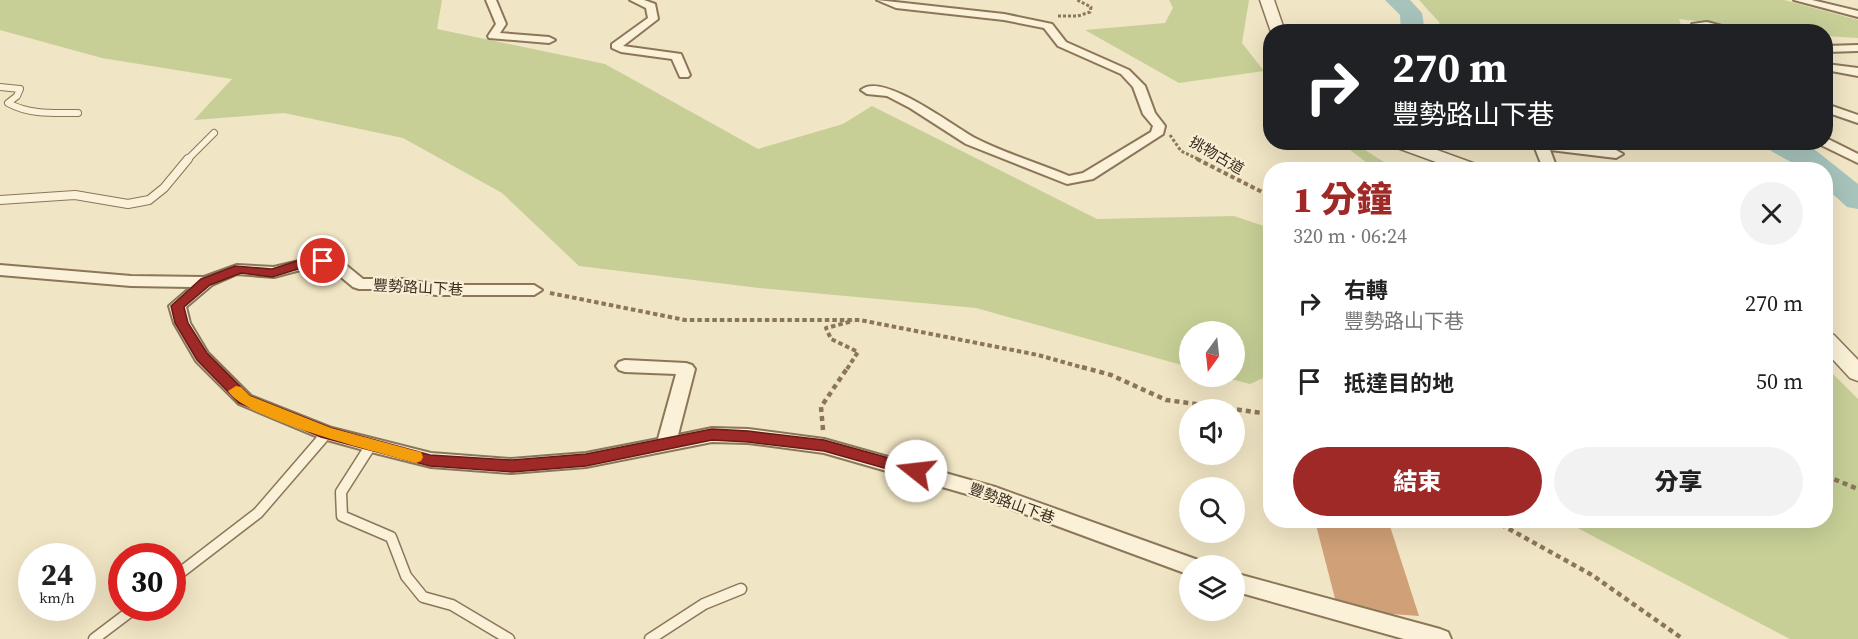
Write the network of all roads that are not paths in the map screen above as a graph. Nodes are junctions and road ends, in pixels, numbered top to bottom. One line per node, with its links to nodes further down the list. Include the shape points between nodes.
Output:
1 (491, 0): 8 (street, via 501,24 493,36)
2 (635, 0): 13 (street, via 651,6 653,19 616,46 677,56)
3 (882, 0): 15 (street, via 1048,26 1062,44 1125,72 1139,86 1149,114 1159,126 1157,134 1088,176 1067,180 971,141 890,93)
4 (1267, 0): 7 (street, via 1270,18)
5 (1799, 0): 6 (street)
6 (1858, 15)
7 (1276, 24)
8 (549, 40)
9 (1858, 48): 10 (street)
10 (1833, 49)
11 (1833, 68): 12 (street)
12 (1858, 72)
13 (684, 75)
14 (0, 87): 17 (lane, via 20,89 8,103 15,108)
15 (867, 90)
16 (1833, 110): 18 (street)
17 (78, 113)
18 (1858, 119)
19 (214, 133): 26 (lane, via 149,200 128,204 75,195)
20 (1833, 146): 24 (street)
21 (1420, 150): 25 (street)
22 (1580, 150): 23 (street)
23 (1616, 154)
24 (1858, 159)
25 (1453, 162)
26 (0, 200)
27 (0, 270): 28 (street, 豐勢路山下巷, via 131,281)
28 (206, 282): 29 (street, 豐勢路山下巷, via 240,269 272,273 323,261 335,262 359,284 402,284 436,290); 33 (street, 豐勢路山下巷, via 177,306 202,357 245,400)
29 (534, 290)
30 (1833, 346): 32 (street)
31 (625, 366): 34 (street, via 686,369)
32 (1858, 373)
33 (327, 433): 35 (street, 豐勢路山下巷); 37 (lane, via 258,513)
34 (666, 443): 35 (street, 豐勢路山下巷, via 586,460 512,466 430,460); 36 (street, 豐勢路山下巷, via 712,435 824,446 988,492)
35 (371, 445): 42 (lane, via 341,492 342,516 391,537 406,576 423,597 453,605)
36 (1179, 562)
37 (186, 568)
38 (1245, 585): 44 (street)
39 (741, 589): 43 (lane, via 704,604)
40 (118, 621): 41 (lane)
41 (94, 639)
42 (509, 639)
43 (650, 639)
44 (1440, 639)

